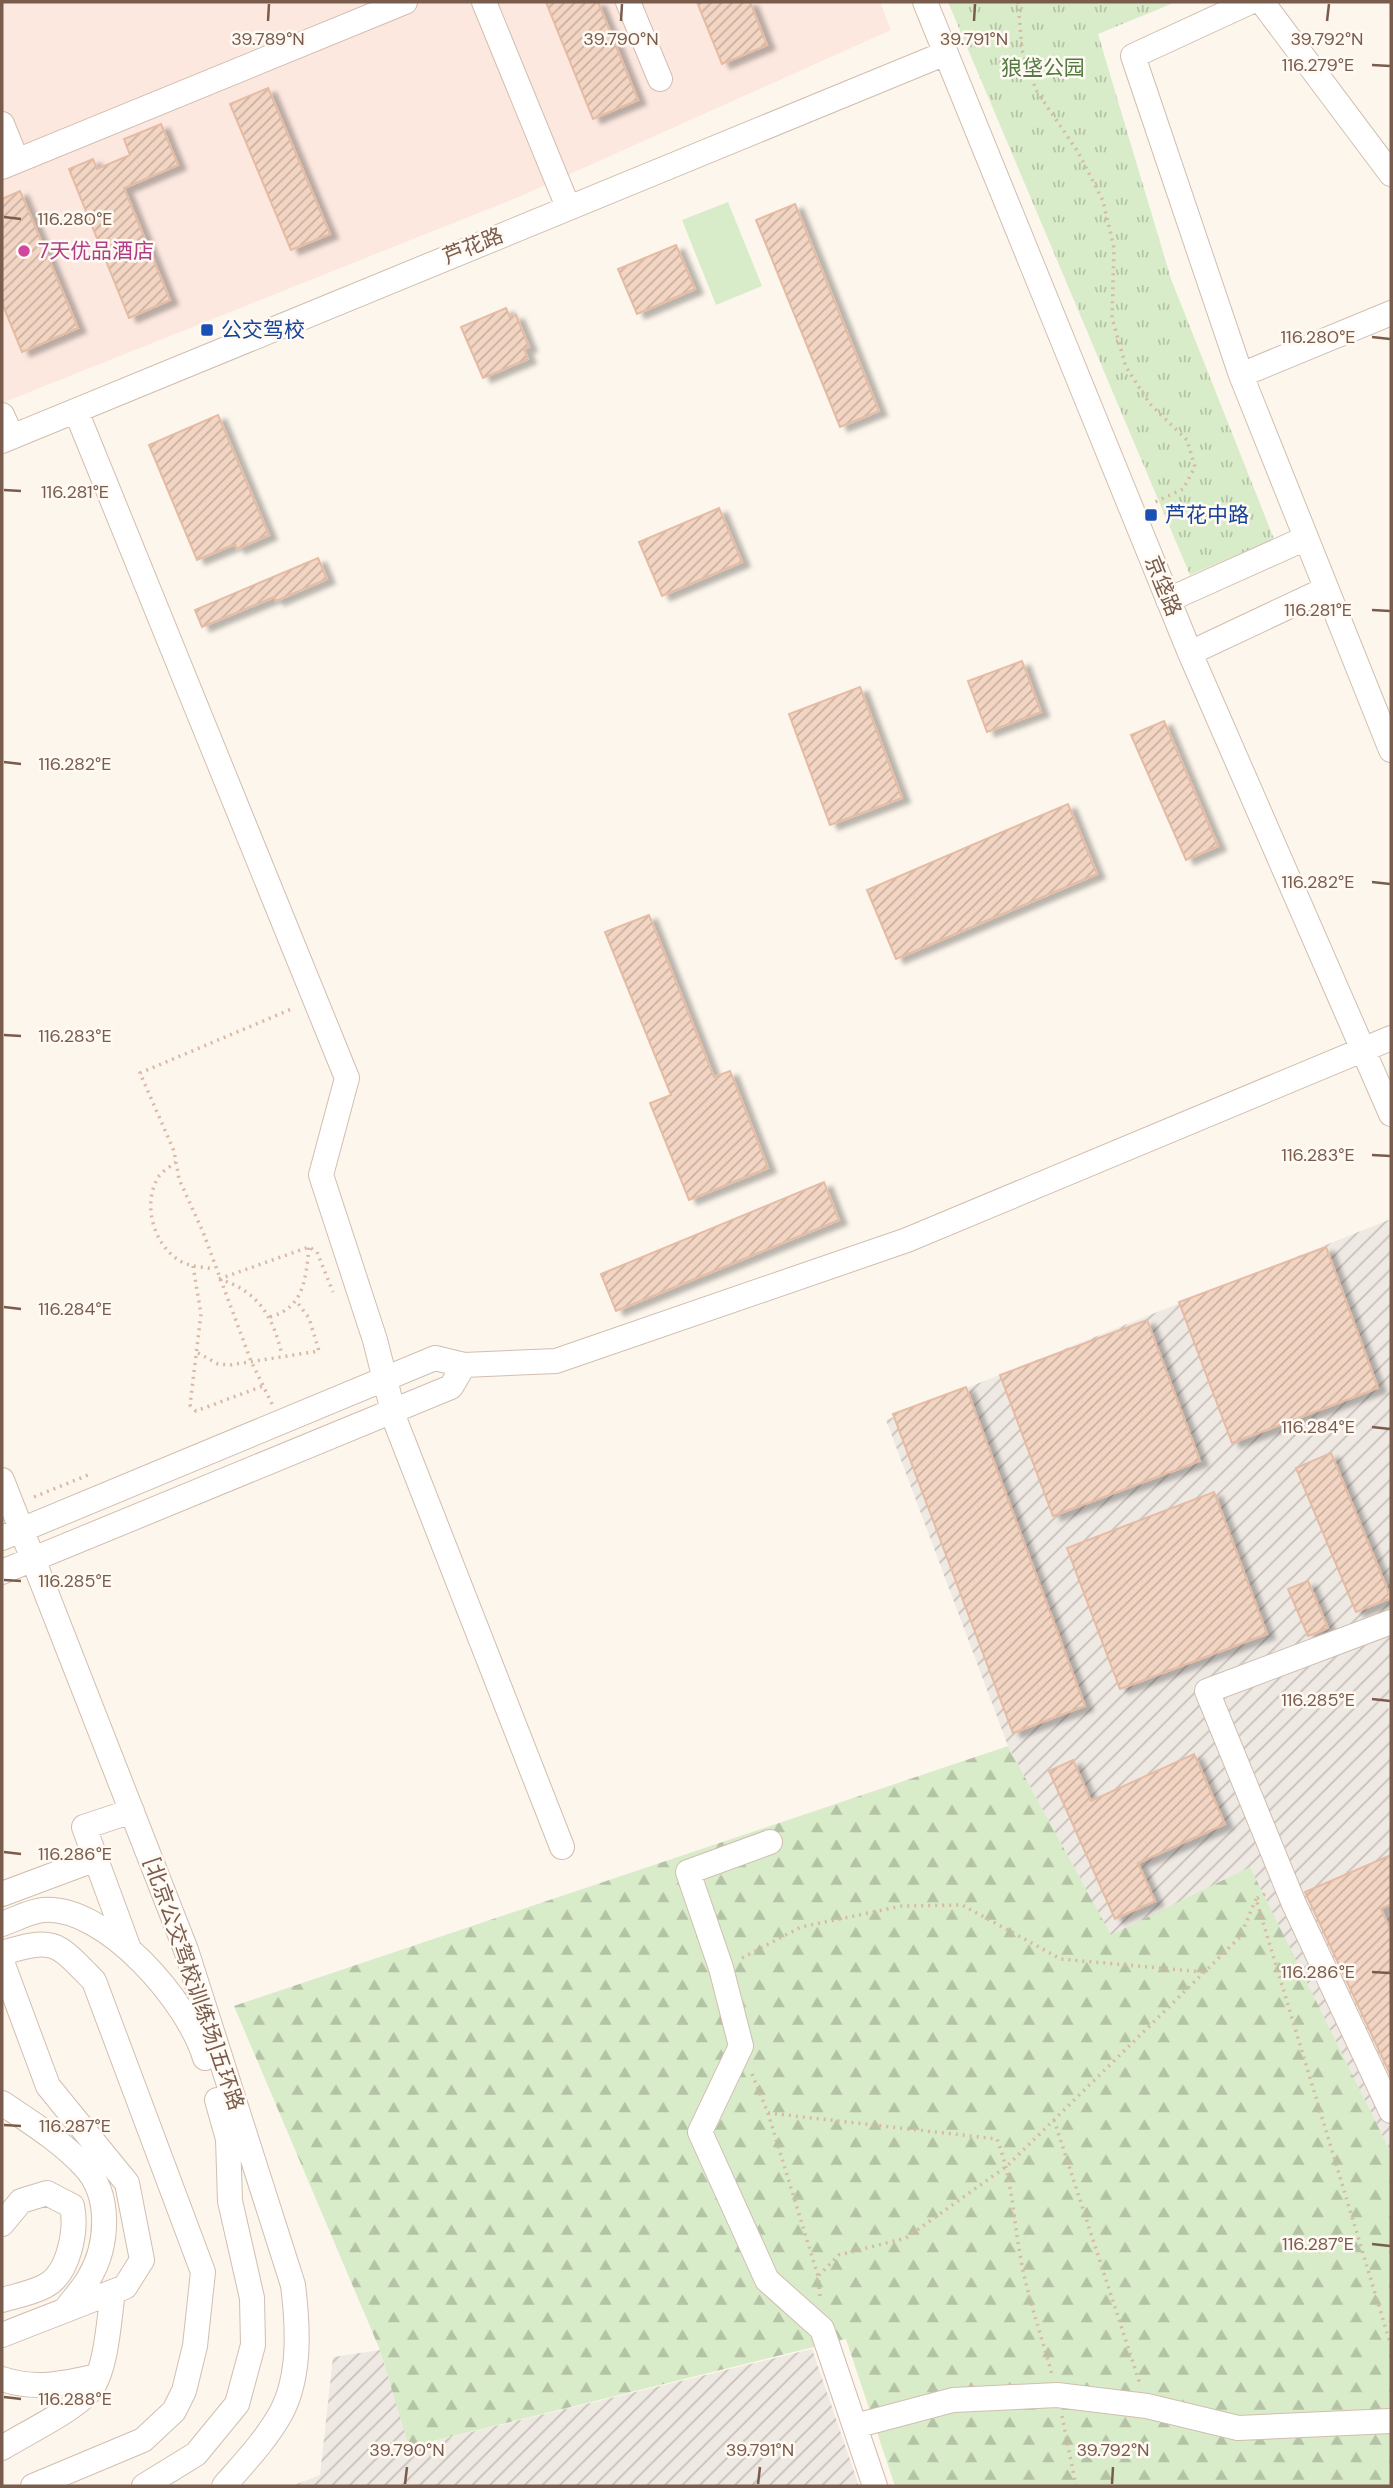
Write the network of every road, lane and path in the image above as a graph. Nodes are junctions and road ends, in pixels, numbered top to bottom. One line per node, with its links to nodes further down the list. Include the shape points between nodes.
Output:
1 (405, 2): 11 (street)
2 (484, 2): 13 (street)
3 (628, 2): 9 (street)
4 (925, 2): 8 (street, 京垡路)
5 (1018, 2): 18 (path, via 1022,50 1036,90 1078,152 1103,201 1114,248 1112,318 1126,367 1150,404 1187,440 1195,467 1183,489)
6 (1250, 2): 15 (street, via 1133,56)
7 (1262, 2): 12 (street)
8 (946, 53): 13 (street, 芦花路); 18 (street, 京垡路)
9 (660, 79)
10 (2, 124): 11 (street)
11 (9, 164)
12 (1391, 174)
13 (568, 207): 16 (street, 芦花路)
14 (1391, 313): 15 (street)
15 (1241, 375): 19 (street)
16 (76, 411): 17 (street, 芦花路); 24 (street)
17 (5, 431)
18 (1132, 512): 21 (street, 京垡路)
19 (1304, 540): 20 (street); 21 (street)
20 (1326, 589): 22 (street); 23 (street)
21 (1168, 600): 22 (street, 京垡路)
22 (1189, 653): 26 (street, 京垡路)
23 (1391, 750)
24 (315, 999): 28 (path, via 140,1073); 40 (street, via 347,1078 321,1175)
25 (1391, 1038): 26 (street)
26 (1363, 1049): 27 (street, 京垡路); 39 (street, via 907,1240 839,1264 556,1361)
27 (1391, 1114)
28 (176, 1162): 30 (path, via 159,1176 152,1200 154,1228 162,1245); 31 (path)
29 (309, 1247): 32 (path); 33 (path); 34 (path, via 317,1252)
30 (193, 1266): 31 (path); 36 (path, via 201,1314)
31 (214, 1269): 32 (path)
32 (219, 1279): 35 (path, via 254,1296); 38 (path)
33 (297, 1303): 35 (path); 37 (path, via 309,1318 319,1351)
34 (338, 1303)
35 (270, 1317): 37 (path)
36 (198, 1353): 38 (path, via 218,1364); 41 (path, via 190,1405 196,1411)
37 (282, 1355): 38 (path)
38 (251, 1361): 41 (path)
39 (464, 1365): 40 (street, via 435,1358); 42 (street, via 451,1387)
40 (385, 1379): 42 (street); 43 (street)
41 (263, 1385): 43 (path)
42 (393, 1411): 46 (street); 51 (street)
43 (281, 1423): 45 (street)
44 (2, 1480): 45 (street, [北京公交驾校训练场]五环路)
45 (12, 1534): 46 (street, [北京公交驾校训练场]五环路)
46 (34, 1558): 47 (street); 49 (street, [北京公交驾校训练场]五环路)
47 (2, 1572)
48 (1391, 1622): 53 (street, via 1207,1691)
49 (132, 1811): 52 (street, via 83,1827); 87 (street, [北京公交驾校训练场]五环路, via 186,1950 293,2285 298,2323 293,2372 282,2412)
50 (770, 1842): 60 (street, via 688,1872)
51 (562, 1847)
52 (96, 1859): 54 (street); 57 (street)
53 (1285, 1882): 55 (path); 64 (street)
54 (2, 1894)
55 (1256, 1899): 61 (path, via 1240,1937); 75 (path)
56 (2, 1924): 57 (street, via 43,1910 76,1917 110,1933)
57 (130, 1950): 86 (street, via 148,1965 199,2037 228,2138 230,2201 252,2310 253,2345 237,2404 196,2454)
58 (2, 1953): 85 (street, via 38,1942 64,1951 94,1980 203,2272 195,2346 174,2412 143,2440)
59 (2, 1962): 70 (street, via 48,2086 127,2183 142,2260 125,2287)
60 (721, 1968): 61 (path, via 800,1927 902,1906 962,1905 1061,1959); 62 (street)
61 (1205, 1972): 66 (path)
62 (741, 2046): 65 (path); 73 (street, via 700,2132 767,2280)
63 (2, 2103): 72 (street, via 86,2167 101,2196 104,2234 90,2277)
64 (1391, 2111)
65 (768, 2113): 67 (path, via 997,2139); 69 (path)
66 (1054, 2120): 67 (path); 79 (path)
67 (1007, 2166): 69 (path, via 906,2238 839,2255); 78 (path, via 1021,2260)
68 (2, 2224): 71 (street, via 21,2201 47,2193 72,2206 76,2225 69,2256 48,2286)
69 (818, 2276): 73 (path)
70 (113, 2292): 72 (street); 76 (street)
71 (2, 2300)
72 (65, 2309): 74 (street)
73 (822, 2329): 82 (street)
74 (2, 2335)
75 (1391, 2346)
76 (97, 2376): 77 (street, via 57,2385); 80 (street, via 92,2388)
77 (2, 2379)
78 (1057, 2395): 79 (street); 82 (street, via 953,2400); 89 (path)
79 (1147, 2406): 81 (street, via 1238,2428)
80 (61, 2413): 83 (street); 84 (street)
81 (1391, 2421)
82 (855, 2426): 88 (street)
83 (2, 2428)
84 (2, 2448)
85 (33, 2486)
86 (144, 2486)
87 (224, 2486)
88 (875, 2486)
89 (1076, 2486)

